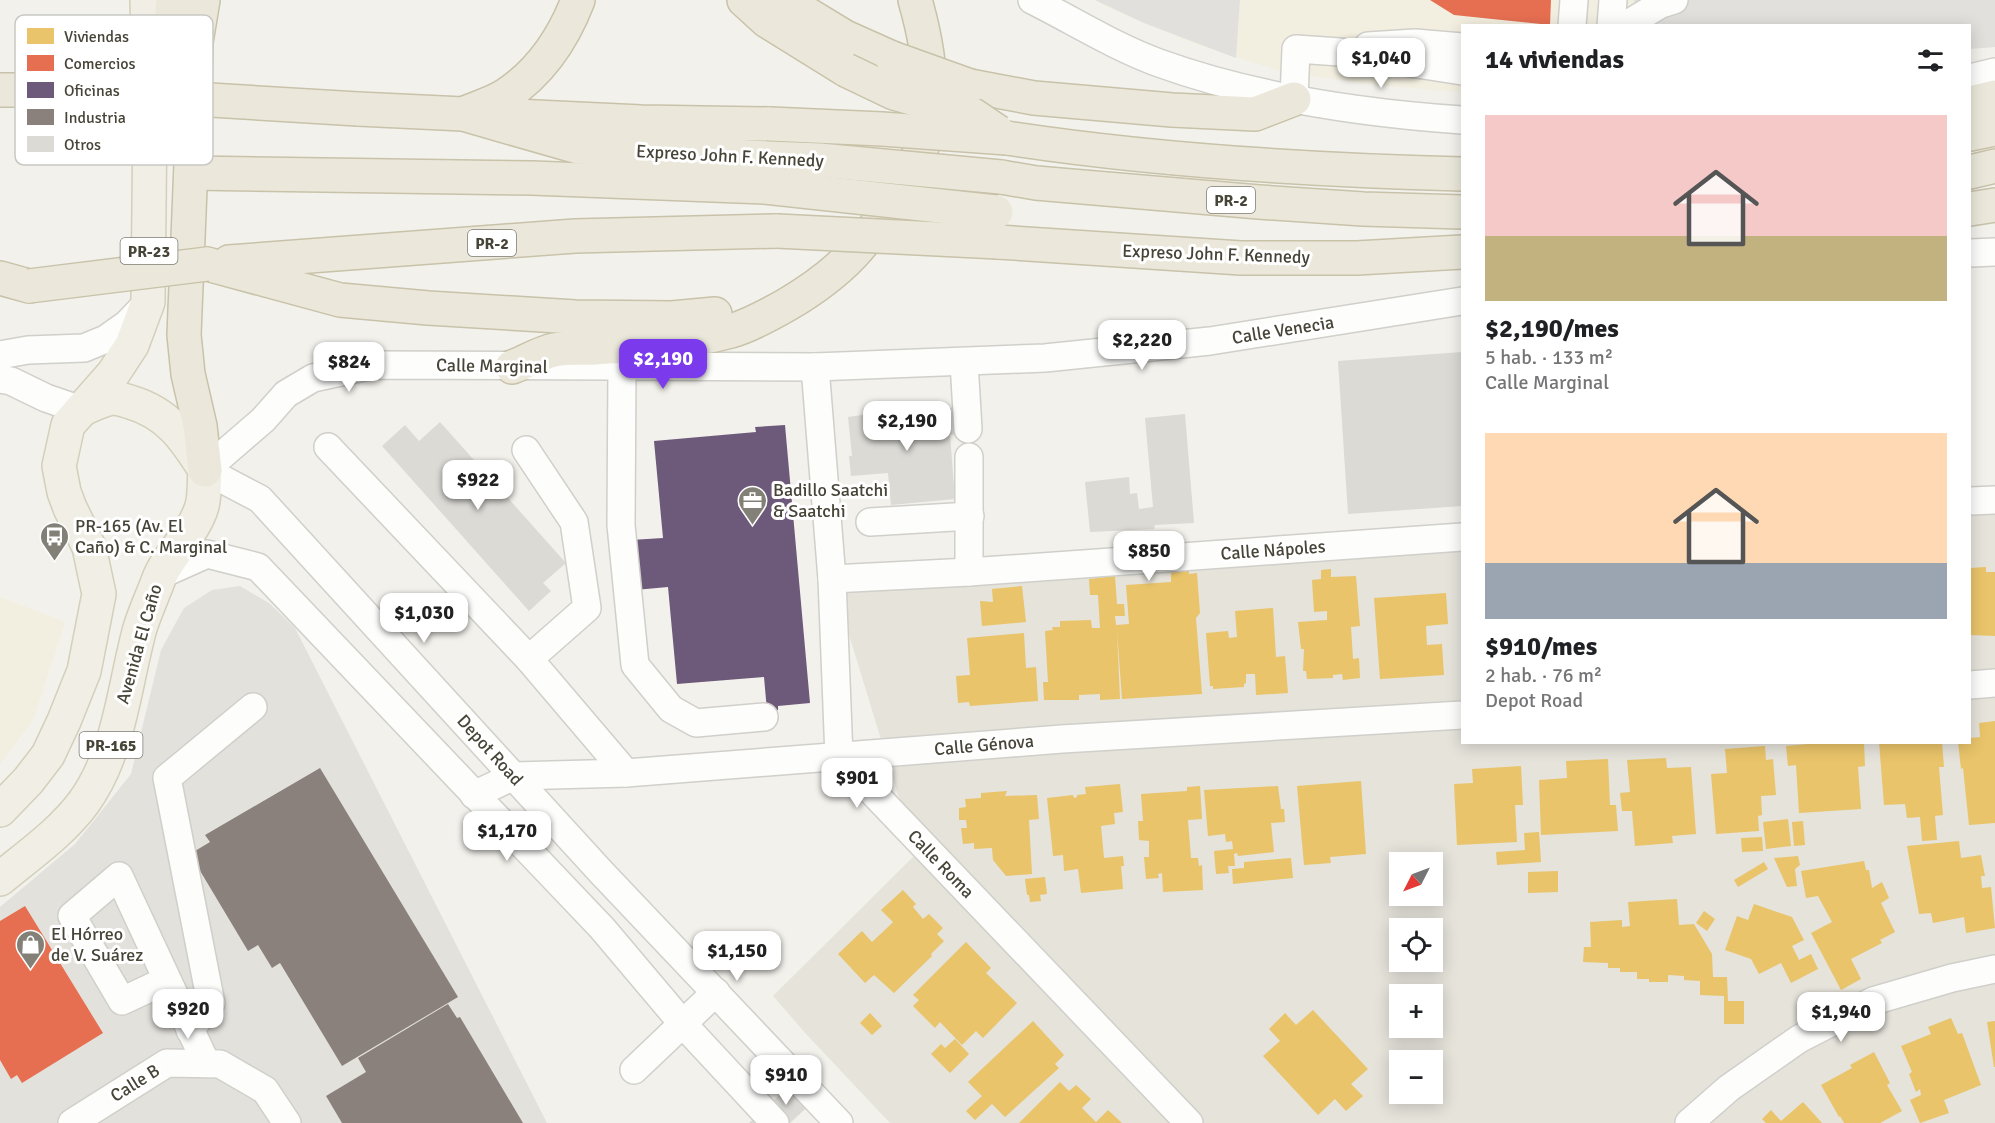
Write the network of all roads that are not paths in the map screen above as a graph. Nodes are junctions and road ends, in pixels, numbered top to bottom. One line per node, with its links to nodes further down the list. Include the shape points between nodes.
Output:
1 (147, 0): 11 (main road, PR-23)
2 (173, 0): 12 (highway)
3 (203, 0): 13 (highway)
4 (578, 0): 25 (highway, via 567,29 540,67 505,96)
5 (744, 0): 29 (highway, bridge, via 767,21 846,70 894,93 973,115)
6 (783, 0): 22 (highway, bridge, via 845,37 970,86 1034,98 1255,114)
7 (915, 0): 48 (highway, via 929,65 928,117 922,145 883,217 861,247)
8 (1574, 0): 15 (street)
9 (1674, 0): 14 (street, via 1631,21)
10 (1037, 1): 22 (street, via 1158,62 1227,84)
11 (148, 15)
12 (172, 15)
13 (200, 15)
14 (1616, 20)
15 (1572, 24)
16 (1461, 47): 17 (street, via 1376,44)
17 (1340, 52): 18 (street); 22 (street, via 1296,49)
18 (1461, 71)
19 (1995, 72): 20 (street)
20 (1971, 78)
21 (1995, 97): 24 (highway)
22 (1294, 99): 26 (street)
23 (213, 100): 25 (highway, Expreso John F. Kennedy / PR-2, bridge)
24 (1971, 103)
25 (463, 114): 29 (highway, bridge, via 770,124); 35 (highway, Expreso John F. Kennedy / PR-2, via 578,147)
26 (1461, 120)
27 (1995, 129): 28 (highway)
28 (1971, 134)
29 (1007, 138): 36 (highway, via 1082,150 1206,161)
30 (149, 165): 50 (main road, PR-23)
31 (190, 165): 34 (highway)
32 (1995, 166): 33 (highway)
33 (1971, 171)
34 (190, 173): 35 (highway, via 532,178); 62 (highway, via 184,335)
35 (766, 173): 39 (highway, Expreso John F. Kennedy / PR-2, bridge, via 819,160 1259,202); 42 (highway, bridge)
36 (1461, 174)
37 (1995, 205): 38 (highway)
38 (1971, 209)
39 (1461, 212)
40 (1971, 220): 41 (highway)
41 (1995, 223)
42 (997, 227): 43 (highway, Expreso John F. Kennedy / PR-2, via 1067,247 1241,258 1357,258); 46 (highway, Expreso John F. Kennedy / PR-2, bridge, via 575,237)
43 (1461, 252)
44 (1995, 252): 45 (street)
45 (1971, 253)
46 (207, 264): 47 (highway, Expreso John F. Kennedy / PR-2, bridge); 48 (highway, via 340,300 575,317 722,314)
47 (10, 284)
48 (816, 288): 53 (highway, via 760,320 731,331 653,344 555,350)
49 (1461, 301): 52 (street, Calle Venecia, via 1210,341)
50 (148, 303): 51 (street, via 106,339 84,348); 57 (main road, PR-23, via 132,345)
51 (0, 355)
52 (964, 362): 55 (street, Calle Venecia); 58 (street)
53 (512, 367): 54 (street, Calle Marginal); 62 (street, Calle Marginal, via 373,365 313,378 286,394 263,420)
54 (622, 367): 55 (street, Calle Marginal); 77 (street, via 621,525 635,665 671,709)
55 (815, 367): 70 (street)
56 (0, 379): 57 (street)
57 (81, 410): 62 (main road, via 114,398 162,415); 83 (main road, PR-165, via 68,425 58,466 67,500 89,548 99,594 84,671 48,755)
58 (968, 429)
59 (328, 447): 71 (street)
60 (526, 450): 71 (street, via 574,522 587,608)
61 (969, 457): 65 (street)
62 (205, 470): 69 (main road, Avenida El Caño / PR-165, via 202,506); 81 (street, Depot Road, via 260,500)
63 (1995, 500): 64 (street)
64 (1971, 501)
65 (970, 516): 66 (street); 68 (street)
66 (870, 522)
67 (1461, 537): 68 (street, Calle Nápoles)
68 (969, 572): 70 (street, Calle Nápoles)
69 (160, 575): 82 (street, via 207,554 258,567); 84 (main road, Avenida El Caño / PR-165, via 141,627 99,779 83,803 51,836)
70 (832, 579): 78 (street)
71 (529, 659): 80 (street)
72 (1995, 683): 73 (street)
73 (1971, 685)
74 (253, 706): 89 (street, via 167,778 211,1004)
75 (1461, 715): 78 (street, Calle Génova)
76 (764, 717): 77 (street)
77 (696, 723): 79 (street)
78 (839, 757): 79 (street, Calle Génova); 96 (street, Calle Roma)
79 (702, 766): 80 (street, Calle Génova)
80 (626, 773): 81 (street, Calle Génova)
81 (514, 776): 82 (street, Calle Génova); 87 (street, Depot Road)
82 (474, 795): 88 (street, via 602,928)
83 (0, 810)
84 (0, 879)
85 (1995, 969): 97 (street, via 1873,1001 1799,1039 1728,1088)
86 (167, 980): 89 (street)
87 (716, 992): 88 (street); 92 (street, Depot Road)
88 (683, 1024): 91 (street); 95 (street)
89 (190, 1030): 90 (street)
90 (206, 1063): 93 (street, Calle B, via 167,1063); 94 (street, Calle B, via 220,1064 265,1090)
91 (634, 1070)
92 (833, 1121)
93 (72, 1123)
94 (287, 1123)
95 (775, 1123)
96 (1188, 1123)
97 (1689, 1123)

